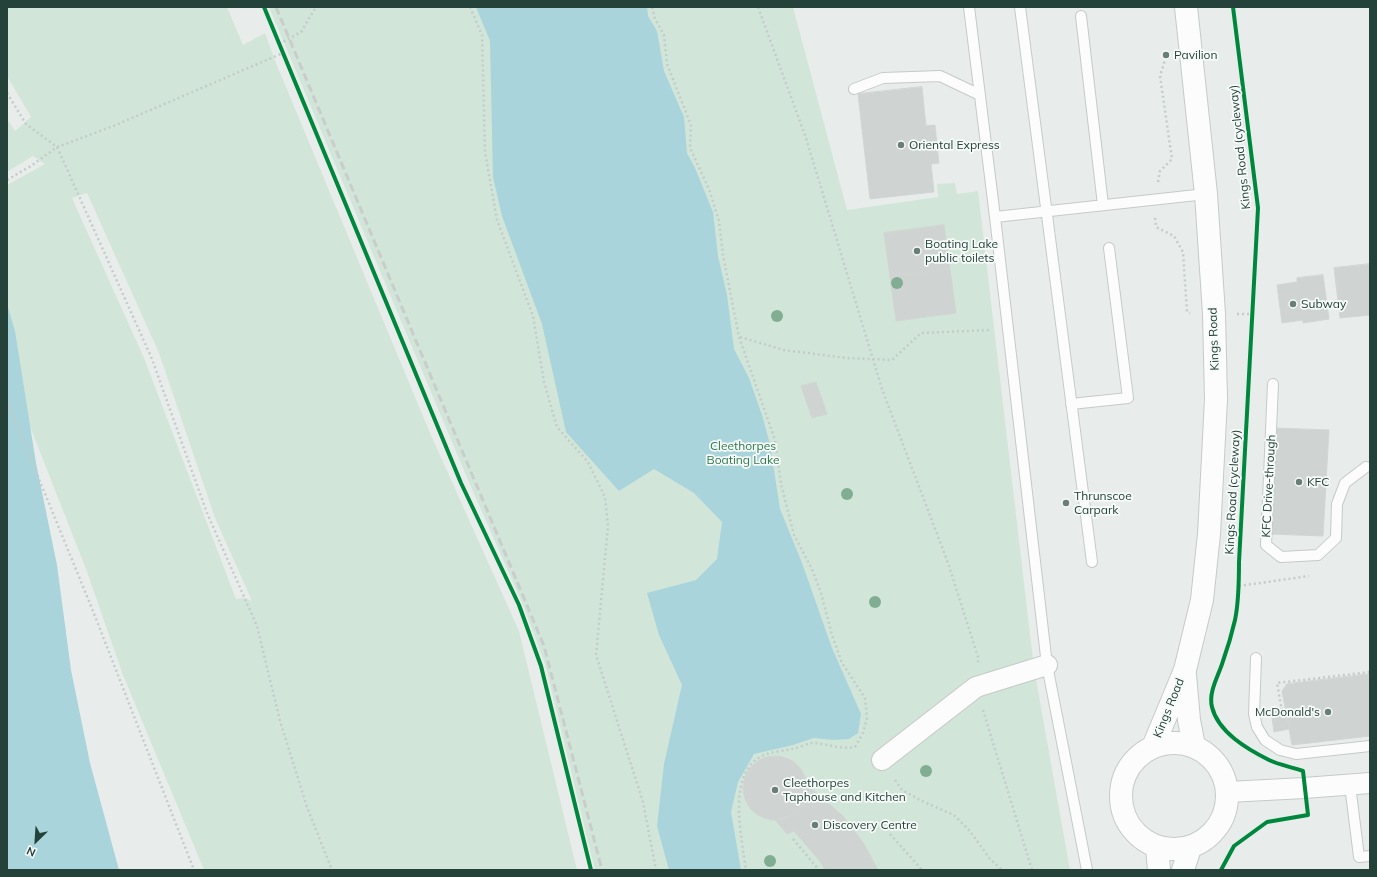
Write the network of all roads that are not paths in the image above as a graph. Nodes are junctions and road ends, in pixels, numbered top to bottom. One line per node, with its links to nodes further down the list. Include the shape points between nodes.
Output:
1 (969, 7): 6 (lane)
2 (1020, 7): 9 (lane)
3 (1186, 7): 7 (street, Kings Road)
4 (1081, 16): 8 (lane)
5 (854, 89): 6 (lane, via 883,78 940,76)
6 (980, 95): 10 (lane)
7 (1206, 194): 8 (lane); 18 (street, Kings Road, via 1214,314 1216,399 1209,534 1202,600)
8 (1103, 205): 9 (lane)
9 (1046, 211): 10 (lane); 13 (lane)
10 (995, 217): 17 (lane)
11 (1108, 248): 13 (lane, via 1128,398)
12 (1273, 384): 14 (lane, KFC Drive-through, via 1266,545 1281,557 1318,555 1336,538 1337,504 1345,483)
13 (1071, 404): 15 (lane)
14 (1366, 467)
15 (1092, 562)
16 (1256, 658): 20 (lane, via 1254,714 1257,727 1265,740 1280,750 1296,754)
17 (1047, 665): 22 (street, via 976,687); 29 (lane)
18 (1185, 670): 19 (street, Kings Road); 21 (street, Kings Road)
19 (1194, 746): 21 (street, Kings Road, via 1173,743); 25 (street, Kings Road, via 1217,764)
20 (1370, 746)
21 (1153, 747): 26 (street, Kings Road, via 1139,756 1129,768 1122,783 1121,798 1124,814 1131,828)
22 (882, 760)
23 (1370, 783): 24 (street)
24 (1350, 785): 25 (street); 28 (lane, via 1359,857)
25 (1228, 792): 27 (street, Kings Road, via 1224,816 1211,836)
26 (1157, 847): 27 (street, Kings Road, via 1173,850); 30 (street)
27 (1190, 848): 31 (street)
28 (1370, 856)
29 (1087, 870)
30 (1159, 870)
31 (1183, 870)

